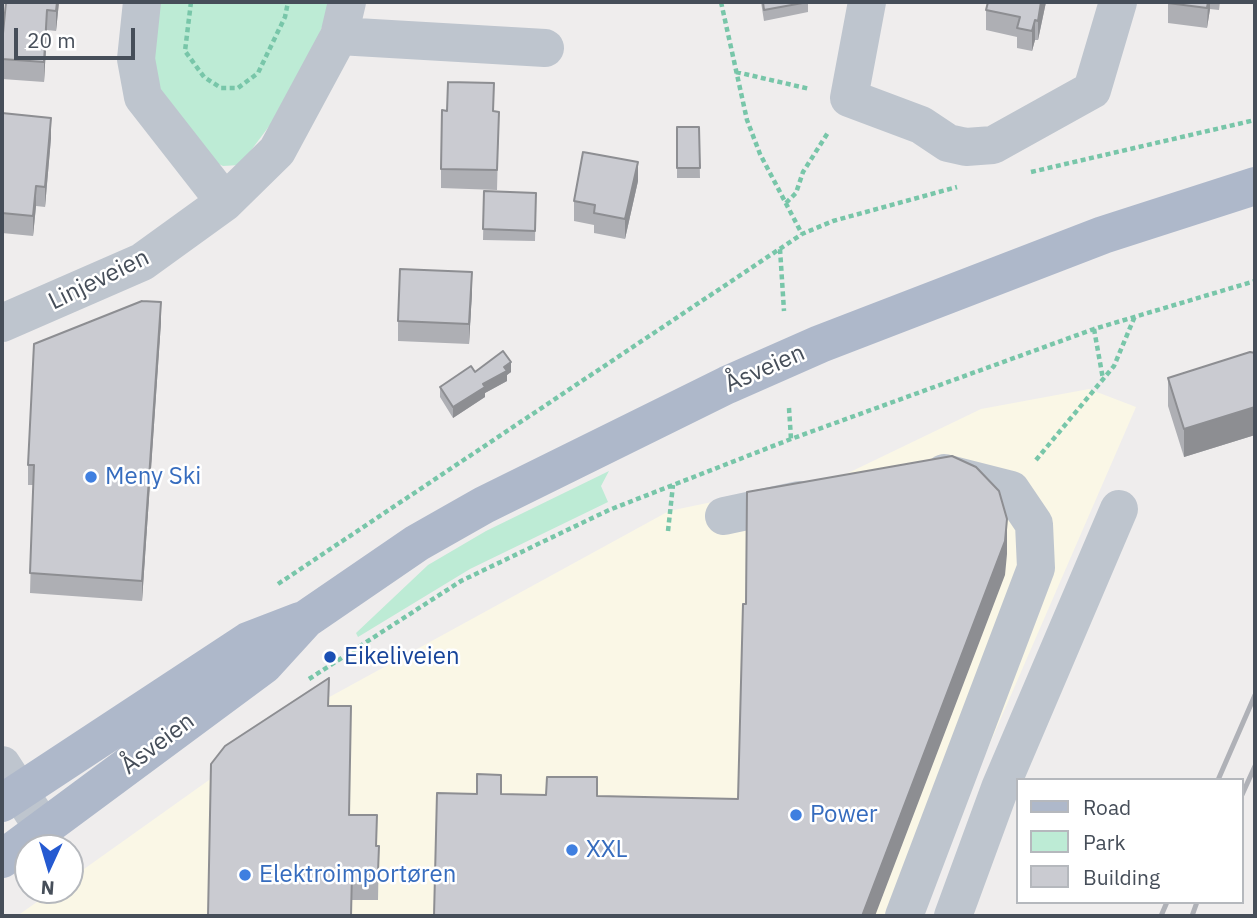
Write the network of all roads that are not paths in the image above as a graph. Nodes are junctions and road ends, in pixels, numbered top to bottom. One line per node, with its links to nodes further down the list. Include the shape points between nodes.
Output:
1 (142, 2): 7 (street, via 136,59 143,97)
2 (867, 2): 3 (street, via 849,98 966,147 993,145 1093,90)
3 (1118, 2)
4 (343, 19): 5 (street, Linjeveien); 7 (street, Linjeveien, via 276,151)
5 (545, 48)
6 (1255, 186): 13 (main road, Åsveien, via 1008,270 727,385 484,505 367,575)
7 (225, 202): 8 (street, Linjeveien, via 142,262)
8 (2, 323)
9 (908, 480): 17 (street, via 949,472 1011,490 1034,524 1036,568)
10 (827, 495): 12 (street)
11 (1119, 509): 18 (street, via 1000,788)
12 (724, 516)
13 (306, 619): 14 (main road, Åsveien, via 248,641); 15 (main road, Åsveien, via 264,665)
14 (7, 787): 15 (street)
15 (43, 828): 16 (main road, Åsveien)
16 (2, 859)
17 (904, 916)
18 (953, 916)

